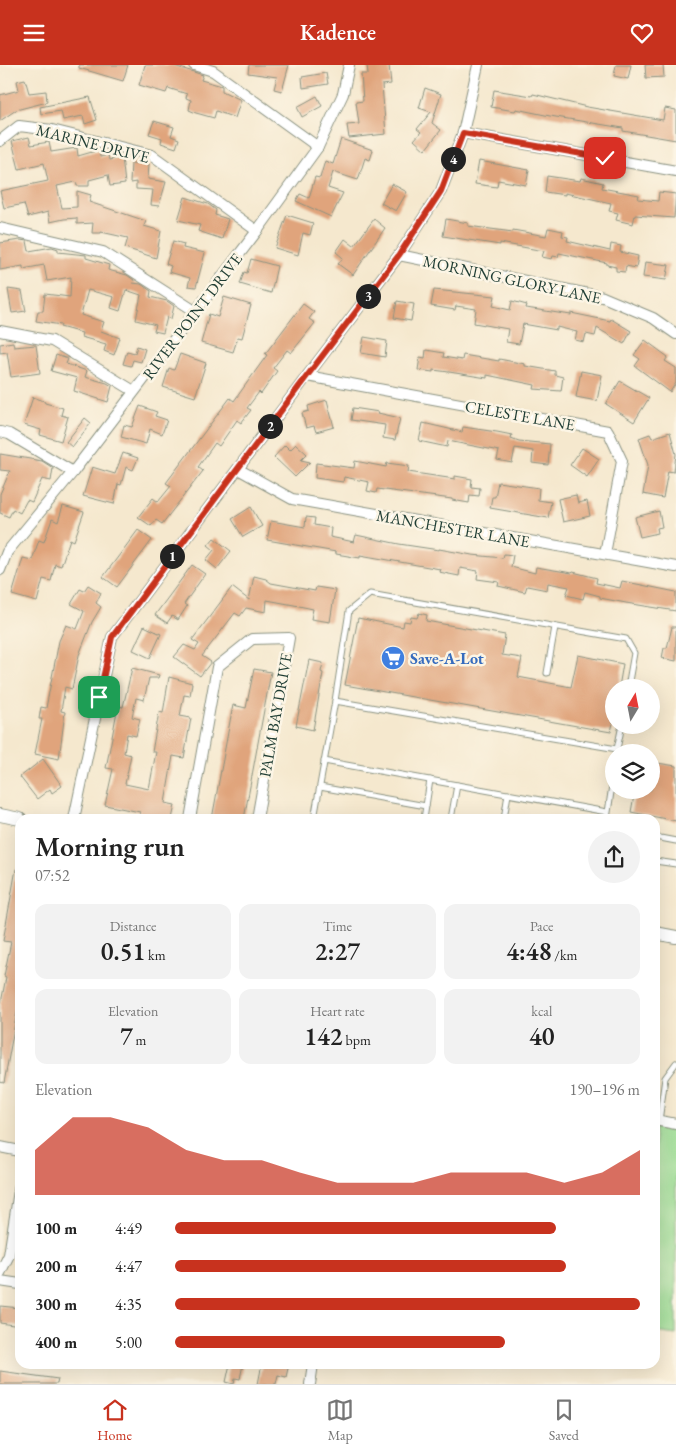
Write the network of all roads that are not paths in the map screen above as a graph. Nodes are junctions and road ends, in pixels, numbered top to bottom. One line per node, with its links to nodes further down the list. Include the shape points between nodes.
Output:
1 (194, 65): 6 (street, via 213,71)
2 (349, 65): 6 (street, RIVER POINT DRIVE, via 343,93)
3 (478, 65): 4 (street)
4 (463, 133): 7 (street); 10 (street, via 441,191)
5 (0, 141): 9 (street, MARINE DRIVE, via 19,126 52,130 152,155)
6 (318, 147): 9 (street, RIVER POINT DRIVE)
7 (676, 171)
8 (0, 228): 11 (street, via 103,252)
9 (257, 231): 11 (street, RIVER POINT DRIVE)
10 (399, 255): 13 (street, MORNING GLORY LANE, via 603,297 653,318); 14 (street)
11 (196, 311): 15 (street, RIVER POINT DRIVE)
12 (0, 331): 15 (street, via 52,341)
13 (676, 334)
14 (307, 376): 17 (street); 20 (street, CELESTE LANE, via 608,431 622,461)
15 (134, 391): 18 (street, RIVER POINT DRIVE)
16 (0, 432): 18 (street, via 9,434)
17 (238, 469): 20 (street, MANCHESTER LANE, via 292,499); 36 (street, via 112,637)
18 (73, 472): 19 (street, RIVER POINT DRIVE)
19 (4, 553): 22 (street, RIVER POINT DRIVE)
20 (605, 554): 21 (street, MANCHESTER LANE)
21 (676, 567)
22 (0, 569)
23 (554, 627): 24 (lane); 25 (lane, via 626,639 634,653); 26 (lane, via 370,594 349,611)
24 (547, 673)
25 (629, 679)
26 (335, 701): 27 (lane); 28 (lane)
27 (605, 749)
28 (324, 761): 29 (lane); 31 (lane)
29 (430, 780): 30 (lane); 34 (lane)
30 (457, 785): 32 (lane); 41 (lane)
31 (320, 787): 34 (lane); 39 (lane)
32 (508, 794): 35 (lane); 42 (lane)
33 (609, 799): 35 (lane)
34 (426, 806): 40 (lane)
35 (607, 812)
36 (75, 814)
37 (191, 814): 38 (street, PALM BAY DRIVE, via 217,667 252,639 289,638)
38 (258, 814)
39 (315, 814)
40 (425, 814)
41 (452, 814)
42 (505, 814)
43 (0, 815): 44 (street)
44 (15, 818)
45 (660, 838): 46 (lane)
46 (676, 841)
47 (660, 862): 48 (lane)
48 (676, 865)
49 (660, 934): 50 (street)
50 (676, 937)
51 (675, 1065): 52 (lane, via 665,1078)
52 (660, 1104)
53 (660, 1121): 54 (street)
54 (676, 1124)
55 (0, 1147): 56 (street)
56 (15, 1150)
57 (15, 1216): 58 (street, via 9,1255)
58 (0, 1273)
59 (0, 1281): 60 (street)
60 (15, 1284)
61 (312, 1369): 62 (street)
62 (310, 1384)

